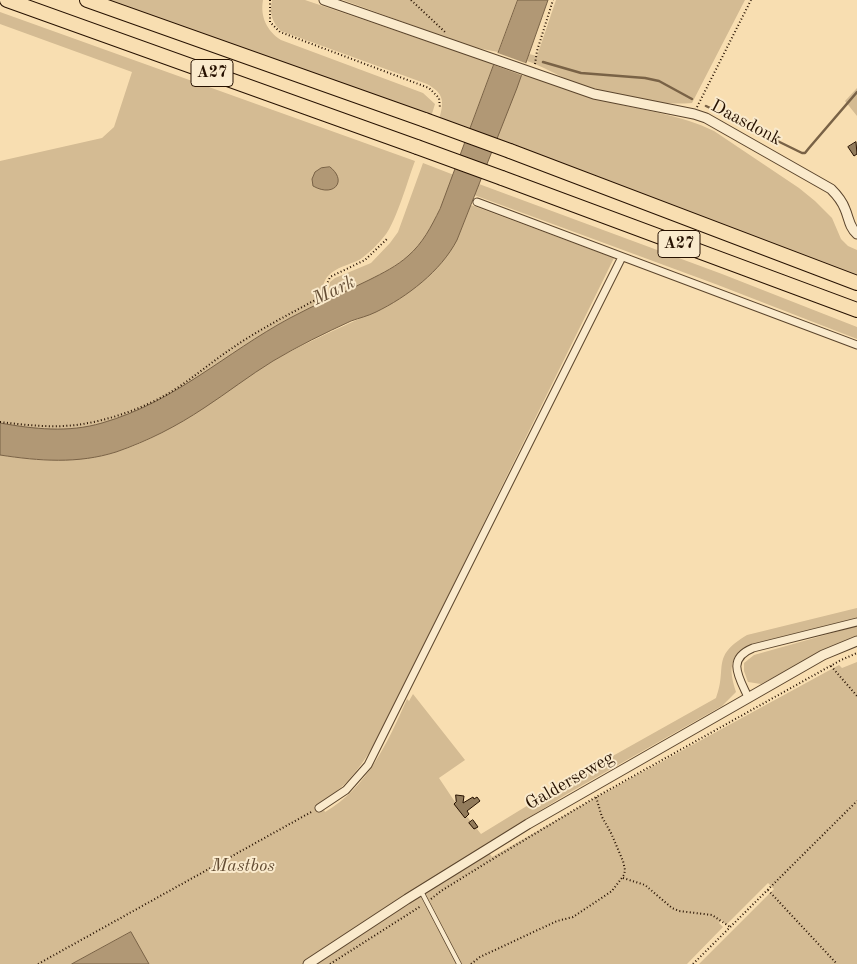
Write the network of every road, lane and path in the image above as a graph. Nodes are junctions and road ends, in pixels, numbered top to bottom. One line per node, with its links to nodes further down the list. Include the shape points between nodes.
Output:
1 (7, 0): 17 (highway, A27, bridge)
2 (87, 0): 16 (highway, A27, bridge, via 510,151)
3 (270, 0): 10 (path, via 270,22 280,32 429,88 439,98)
4 (324, 0): 8 (street, Daasdonk)
5 (412, 0): 8 (path, via 445,31)
6 (553, 0): 9 (path)
7 (751, 0): 11 (path)
8 (450, 44): 9 (street, Daasdonk)
9 (532, 73): 11 (street, Daasdonk, via 594,94)
10 (440, 108)
11 (694, 114): 13 (street, Daasdonk, via 831,189 839,197 850,226)
12 (477, 202): 15 (street)
13 (857, 234)
14 (388, 238): 19 (path, via 365,260 330,277 317,299 244,340 154,402 75,426)
15 (622, 257): 18 (street); 28 (street, via 368,765 346,790)
16 (857, 283)
17 (857, 310)
18 (857, 345)
19 (0, 422)
20 (857, 622): 25 (street, via 746,651 740,656 737,672)
21 (857, 641): 25 (street, Galderseweg, via 823,655)
22 (857, 653): 23 (path, Galderseweg)
23 (831, 666): 24 (path); 26 (path, Galderseweg)
24 (857, 696)
25 (748, 697): 31 (street, Galderseweg, via 528,824)
26 (596, 797): 29 (path, via 626,870); 32 (path, Galderseweg, via 441,891)
27 (857, 801): 30 (path)
28 (319, 808): 34 (path)
29 (622, 878): 33 (path, via 645,885 672,908 712,915); 38 (path, via 612,891 573,917 514,941)
30 (768, 890): 33 (path); 40 (path)
31 (421, 891): 32 (lane); 35 (street, Galderseweg)
32 (427, 903): 36 (path, Galderseweg); 37 (lane)
33 (730, 927): 39 (path)
34 (38, 964)
35 (308, 964)
36 (330, 964)
37 (459, 964)
38 (471, 964)
39 (693, 964)
40 (837, 964)

